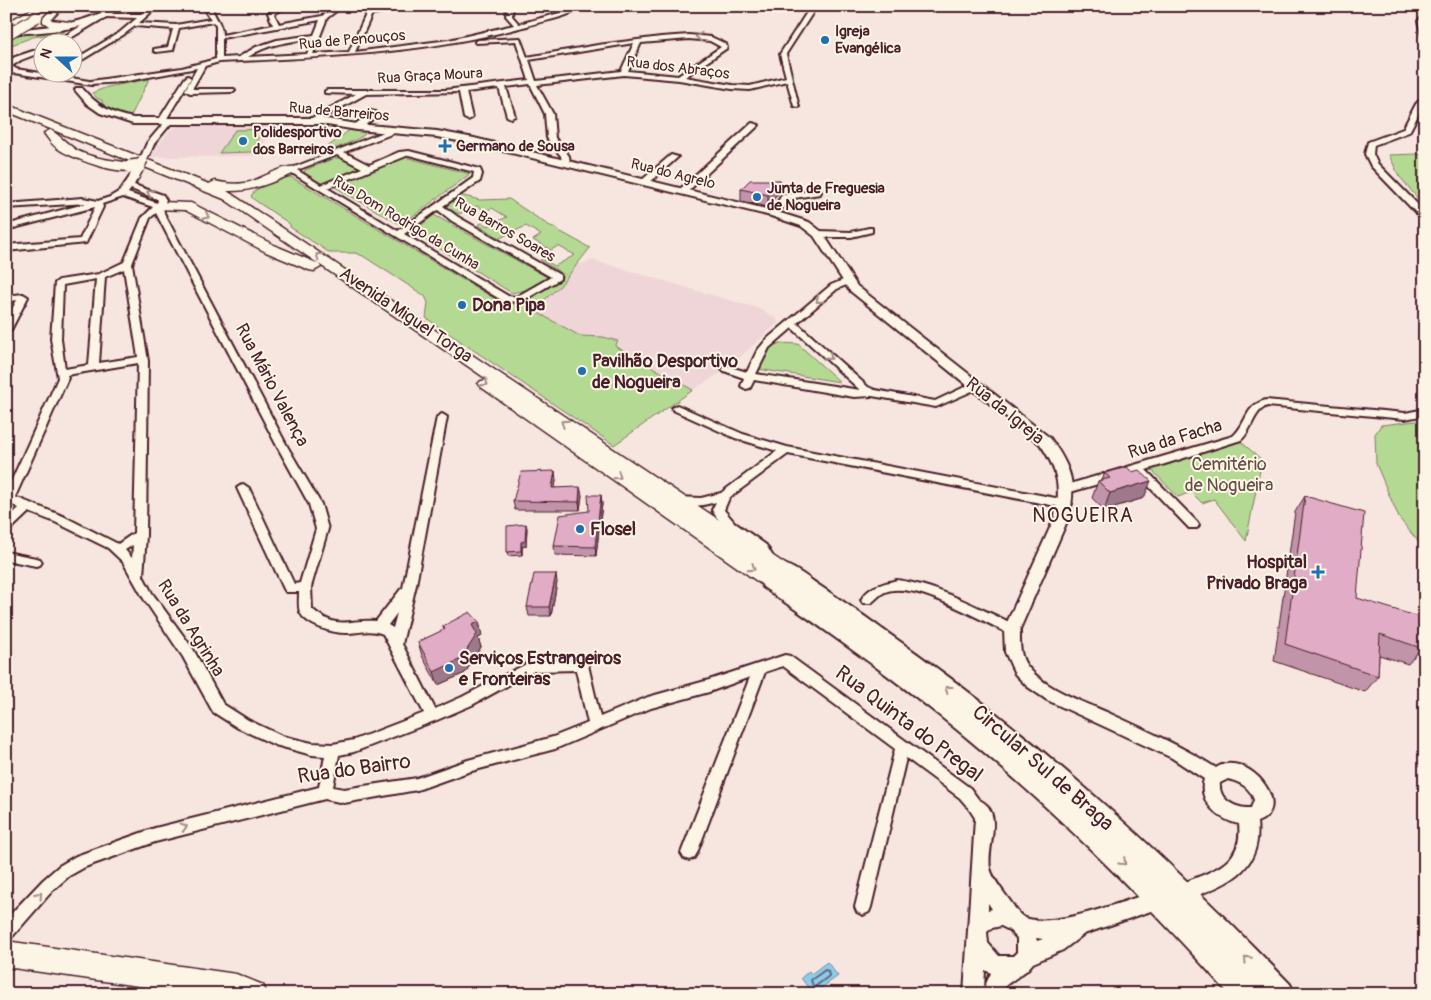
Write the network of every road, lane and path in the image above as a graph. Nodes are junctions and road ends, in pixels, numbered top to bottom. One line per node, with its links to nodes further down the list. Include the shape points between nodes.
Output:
1 (44, 6): 24 (main road)
2 (55, 6): 29 (main road, bridge)
3 (60, 6): 25 (main road, via 46,20)
4 (118, 6): 14 (main road)
5 (155, 6): 15 (street)
6 (209, 6): 13 (street)
7 (285, 6): 22 (street, via 271,13)
8 (340, 6): 16 (street)
9 (424, 6): 37 (street, via 370,12)
10 (510, 6): 23 (street, via 509,16)
11 (581, 6): 23 (street, Rua de Penouços)
12 (814, 6): 49 (street, via 783,54)
13 (210, 14): 18 (street); 21 (street, via 207,20)
14 (105, 16): 15 (street); 19 (main road)
15 (144, 16): 20 (street)
16 (324, 17): 22 (street); 32 (street)
17 (1425, 17): 30 (street, via 1421,21)
18 (215, 20): 21 (street); 31 (street)
19 (84, 23): 25 (main road); 28 (street)
20 (133, 24): 26 (street); 39 (street)
21 (191, 25): 26 (street)
22 (277, 26): 31 (street)
23 (518, 26): 33 (street, Rua de Penouços)
24 (6, 27)
25 (69, 27): 27 (street); 29 (main road, via 44,27)
26 (176, 27): 35 (street, via 171,49)
27 (71, 32)
28 (74, 32)
29 (6, 34)
30 (1425, 35)
31 (220, 37): 41 (street)
32 (317, 37): 38 (street); 42 (street, via 278,42 250,52)
33 (449, 42): 37 (street, Rua de Penouços); 40 (street, via 518,39)
34 (638, 42): 40 (street); 47 (street); 48 (street, one-way to 34, via 724,45 712,38 694,37)
35 (156, 50)
36 (32, 54): 45 (street, via 10,63 7,67)
37 (351, 54): 38 (street, Rua de Penouços)
38 (309, 57): 42 (street, Rua de Penouços)
39 (82, 58)
40 (526, 59): 51 (street)
41 (220, 60): 42 (street, Rua de Penouços); 43 (street, Rua de Penouços)
42 (240, 60)
43 (202, 65): 44 (street, Rua de Penouços); 55 (street, via 188,90)
44 (194, 67): 53 (street, Rua de Penouços); 66 (street)
45 (10, 72): 46 (street)
46 (32, 73)
47 (624, 73): 48 (street, Rua dos Abraços); 51 (street, Rua dos Abraços)
48 (678, 78): 49 (street, Rua dos Abraços, via 750,88)
49 (790, 78): 59 (street)
50 (73, 82): 53 (street)
51 (533, 82): 52 (street, Rua Graça Moura); 74 (street, via 549,114 551,138)
52 (502, 85): 54 (street, Rua Graça Moura); 63 (street)
53 (85, 87): 66 (street, Rua de Barreiros, via 98,109 119,118)
54 (462, 89): 57 (street, Rua Graça Moura); 64 (street)
55 (232, 90)
56 (327, 92): 57 (street, Rua Graça Moura)
57 (366, 92): 65 (street)
58 (1425, 98): 93 (street, via 1406,130 1371,144 1369,154 1374,164)
59 (797, 106)
60 (6, 107): 80 (main road, Avenida Miguel Torga)
61 (372, 112): 68 (street)
62 (6, 115): 71 (main road, Avenida Miguel Torga)
63 (511, 116)
64 (468, 118)
65 (312, 120): 66 (street, Rua de Barreiros); 68 (street, Rua de Barreiros)
66 (165, 121): 78 (street, bridge)
67 (755, 125): 85 (street)
68 (357, 127): 69 (street, Rua de Barreiros)
69 (377, 128): 70 (street, Rua de Barreiros); 72 (street)
70 (394, 130): 72 (street); 74 (street, Rua de Barreiros, via 455,137)
71 (50, 133): 78 (main road, via 55,142 65,149 109,166); 101 (main road, Avenida Miguel Torga, via 219,201)
72 (356, 144): 73 (street)
73 (338, 152): 77 (street); 79 (street)
74 (558, 157): 76 (street, Rua de Barreiros)
75 (674, 157): 81 (street)
76 (566, 163): 81 (street, Rua do Agrelo)
77 (368, 168): 84 (street, Rua Barros Soares); 91 (street, Rua Barros Soares, via 409,153 477,170 477,178)
78 (136, 169): 83 (street)
79 (291, 170): 82 (main road); 84 (street, Rua Dom Rodrigo da Cunha)
80 (179, 176): 82 (main road, via 197,178 224,188); 95 (main road, Avenida Miguel Torga, via 228,196)
81 (645, 182): 85 (street, Rua do Agrelo)
82 (254, 185): 95 (main road, via 244,194 246,199 278,221)
83 (130, 186): 87 (street); 90 (street, one-way to 83, via 160,198)
84 (321, 188): 97 (street, Rua Dom Rodrigo da Cunha)
85 (682, 191): 92 (street, Rua do Agrelo)
86 (817, 192): 92 (street, via 785,196)
87 (123, 194): 88 (street); 90 (street)
88 (98, 203): 89 (street, via 83,200); 94 (street); 99 (street, via 83,241)
89 (6, 206)
90 (159, 206): 100 (street, via 146,218); 101 (main road, one-way to 101, via 187,206); 136 (street, Rua Mário Valença, via 315,504 322,529)
91 (438, 207): 97 (street, Rua Barros Soares); 105 (street, Rua Barros Soares, via 557,277 518,300)
92 (774, 214): 98 (street, Rua da Igreja, via 805,224)
93 (1425, 217)
94 (6, 228)
95 (277, 228): 125 (main road, Avenida Miguel Torga, one-way to 95)
96 (869, 230): 98 (street, via 856,236)
97 (399, 234): 105 (street, Rua Dom Rodrigo da Cunha)
98 (818, 234): 103 (street, Rua da Igreja)
99 (6, 248)
100 (128, 264): 102 (street); 108 (street)
101 (314, 267): 133 (main road, Avenida Miguel Torga, one-way to 133)
102 (101, 276): 109 (street); 111 (street, via 59,283 56,339)
103 (848, 281): 106 (street, one-way to 106, via 834,286); 114 (street, Rua da Igreja)
104 (6, 299): 107 (street, via 23,297)
105 (506, 299)
106 (793, 324): 112 (street, via 768,343); 115 (street, one-way to 115, via 864,389)
107 (6, 330)
108 (142, 359): 109 (street); 129 (street)
109 (94, 367): 111 (street)
110 (727, 368): 112 (street)
111 (61, 373): 124 (street, via 63,378)
112 (750, 376): 113 (street); 115 (street, via 854,394)
113 (746, 386)
114 (975, 386): 115 (street, via 936,404); 123 (street, Rua da Igreja, via 1044,441 1064,472)
115 (872, 392)
116 (677, 408): 119 (street, via 739,436)
117 (1425, 412): 120 (street, Rua da Facha, via 1405,416 1266,403 1257,405 1245,432 1237,438)
118 (442, 417): 135 (street)
119 (786, 450): 122 (street); 123 (street)
120 (1136, 468): 123 (street, Rua da Facha, via 1082,486); 127 (street)
121 (243, 488): 136 (street, via 290,589)
122 (725, 496): 125 (street, via 701,502); 133 (street, via 718,510 720,516 761,547)
123 (1066, 497): 139 (street, via 1044,559)
124 (8, 499): 126 (street, Rua da Agrinha)
125 (678, 501): 133 (main road, Avenida Miguel Torga)
126 (27, 507): 128 (street); 130 (street, Rua da Agrinha, via 59,519)
127 (1193, 525)
128 (6, 527)
129 (140, 534): 130 (street); 134 (street)
130 (117, 550): 134 (street, Rua da Agrinha)
131 (6, 556): 132 (street)
132 (36, 562)
133 (775, 572): 165 (highway, Circular Sul de Braga, one-way to 165, via 1023,770 1142,880); 166 (highway, Circular Sul de Braga, one-way to 133, via 1144,857 1027,752 904,656)
134 (137, 576): 146 (street, Rua da Agrinha, via 188,653 218,708 242,724 280,741 312,749)
135 (410, 586): 138 (street); 140 (street)
136 (305, 587): 138 (street, Rua Mário Valença, via 306,611 321,623 344,629)
137 (867, 600): 139 (street, via 880,587 925,590 952,599)
138 (379, 626): 140 (street, via 388,630)
139 (1012, 629): 147 (street, via 1014,660 1037,686 1052,696 1178,753)
140 (395, 645): 143 (street)
141 (785, 660): 142 (street, Rua do Bairro); 145 (street, Rua Quinta do Pregal)
142 (760, 668): 144 (street, Rua do Bairro, via 648,703); 151 (street)
143 (430, 712): 144 (street, via 466,701 532,666 581,665); 146 (street, Rua da Agrinha, via 354,746)
144 (595, 725): 148 (street, Rua do Bairro, via 555,743 394,790 344,796)
145 (902, 747): 149 (street, Rua Quinta do Pregal, via 965,793); 155 (street)
146 (333, 750): 148 (street)
147 (1214, 776): 150 (street, via 1210,788 1217,802 1231,813); 150 (street, via 1222,771 1237,772 1259,788 1264,804 1261,810)
148 (325, 792): 158 (street, Rua do Bairro, one-way to 148, via 64,870 81,861 155,835)
149 (977, 807): 152 (street, Rua Quinta do Pregal, via 984,816)
150 (1248, 816): 153 (street, via 1249,842 1241,862 1215,879)
151 (689, 854)
152 (980, 868): 156 (street); 159 (street, Rua Quinta do Pregal)
153 (1195, 886)
154 (1144, 904): 157 (street)
155 (863, 907)
156 (1016, 924): 157 (street, via 1045,928); 159 (street, via 1001,916 990,917 982,922); 161 (street, via 1027,937 1028,947)
157 (1078, 926): 161 (street, via 1056,943)
158 (6, 931)
159 (977, 936): 161 (street, via 980,951 994,965 1004,968); 163 (street)
160 (6, 954): 162 (main road, via 236,987)
161 (1020, 962): 164 (street, via 999,978)
162 (254, 994)
163 (974, 994)
164 (992, 994)
165 (1249, 994)
166 (1280, 994)

